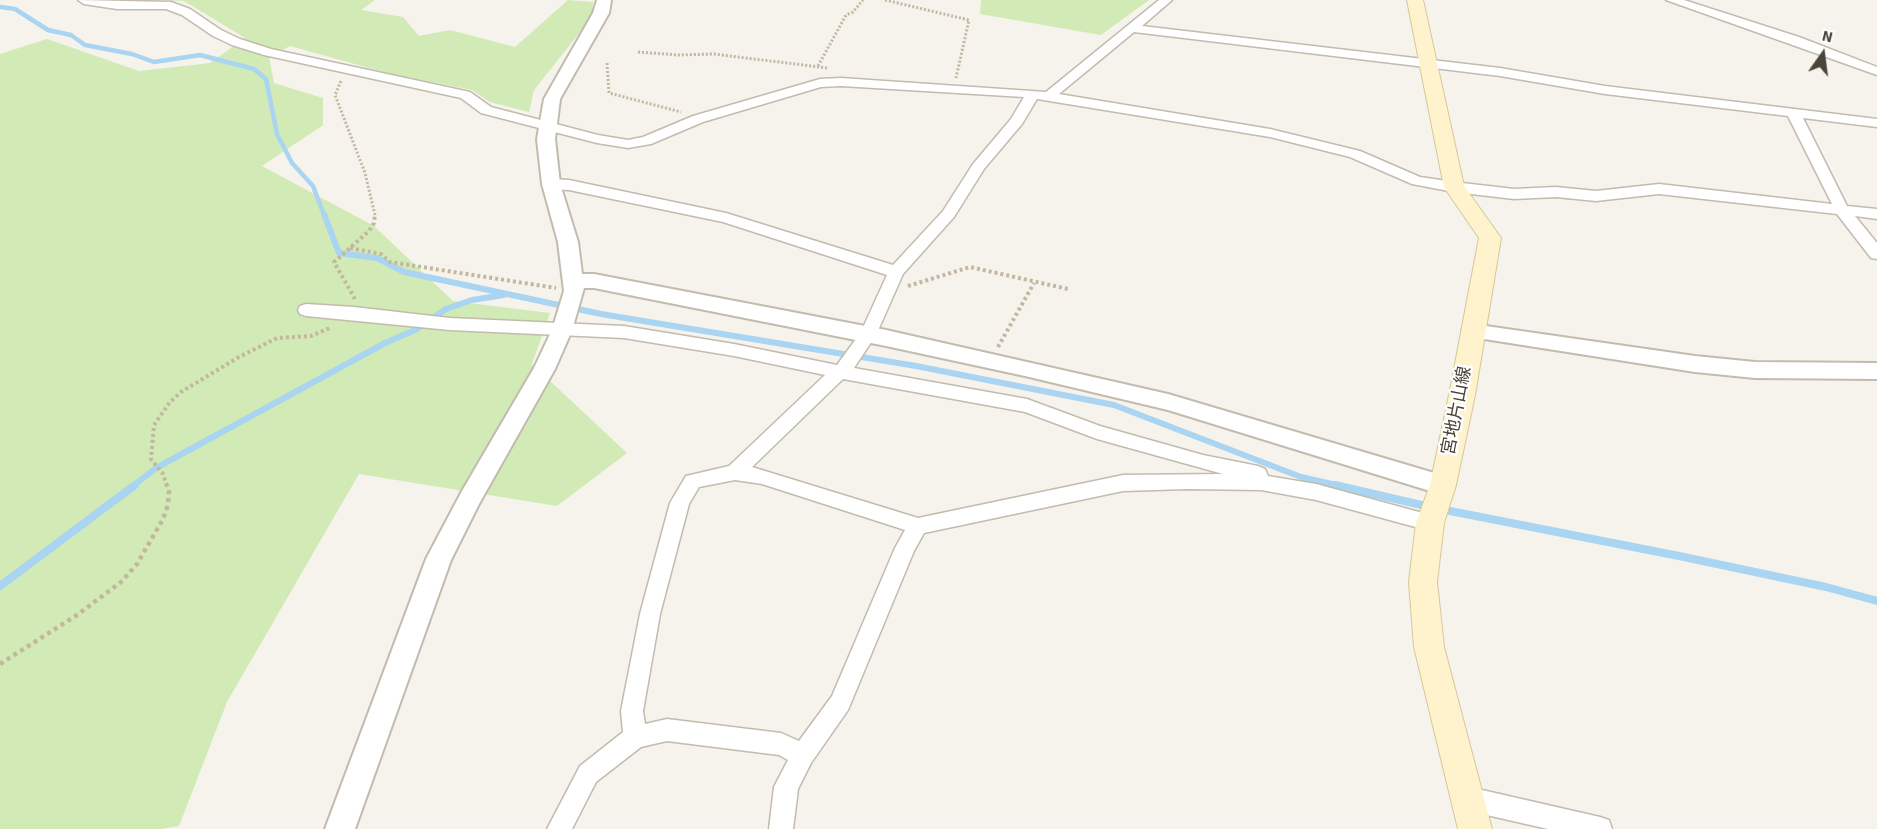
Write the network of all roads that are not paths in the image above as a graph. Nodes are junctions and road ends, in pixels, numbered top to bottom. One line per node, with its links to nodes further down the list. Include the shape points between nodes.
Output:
1 (84, 0): 13 (street, via 117,5 167,5 236,42 465,95 486,110)
2 (604, 0): 13 (street, via 601,13 552,99)
3 (1166, 0): 6 (street)
4 (1415, 0): 7 (main road, 宮地片山線)
5 (1672, 0): 8 (street)
6 (1130, 28): 7 (street); 10 (street)
7 (1428, 65): 11 (street); 15 (main road, 宮地片山線)
8 (1877, 71)
9 (1033, 94): 10 (street); 13 (street, via 820,83 698,118 646,141 628,144); 19 (street, via 1017,121 978,167 949,214)
10 (1049, 96): 15 (street, via 1270,134 1355,154 1417,181)
11 (1793, 112): 12 (street); 16 (street)
12 (1877, 123)
13 (548, 126): 14 (street)
14 (551, 184): 19 (street, via 726,218); 20 (street, via 568,242)
15 (1454, 187): 16 (street, via 1514,194 1556,192 1596,196 1659,189); 23 (main road, 宮地片山線, via 1490,238)
16 (1842, 210): 17 (street); 18 (street)
17 (1877, 214)
18 (1877, 254)
19 (896, 273): 24 (street)
20 (574, 286): 22 (street); 24 (street, via 594,281)
21 (306, 310): 22 (street)
22 (562, 330): 26 (street, via 624,332); 34 (street, via 439,560)
23 (1472, 331): 25 (street, via 1755,370); 29 (main road, 宮地片山線)
24 (868, 334): 26 (street); 29 (street, via 1168,402)
25 (1877, 370)
26 (838, 372): 27 (street); 28 (street, via 1027,406 1097,432 1258,474)
27 (735, 472): 30 (street, via 762,476); 31 (street, via 693,481 680,502 650,614 632,711)
28 (1261, 482): 29 (street, via 1316,492); 30 (street, via 1123,483)
29 (1438, 501): 33 (main road, 宮地片山線, via 1423,582 1429,646)
30 (918, 526): 32 (street, via 905,548 840,703)
31 (635, 737): 32 (street, via 668,730 781,744); 35 (street, via 588,774)
32 (803, 755): 36 (street, via 786,787)
33 (1469, 799): 37 (main road, 宮地片山線); 38 (street)
34 (340, 829)
35 (559, 829)
36 (781, 829)
37 (1475, 829)
38 (1600, 829)

